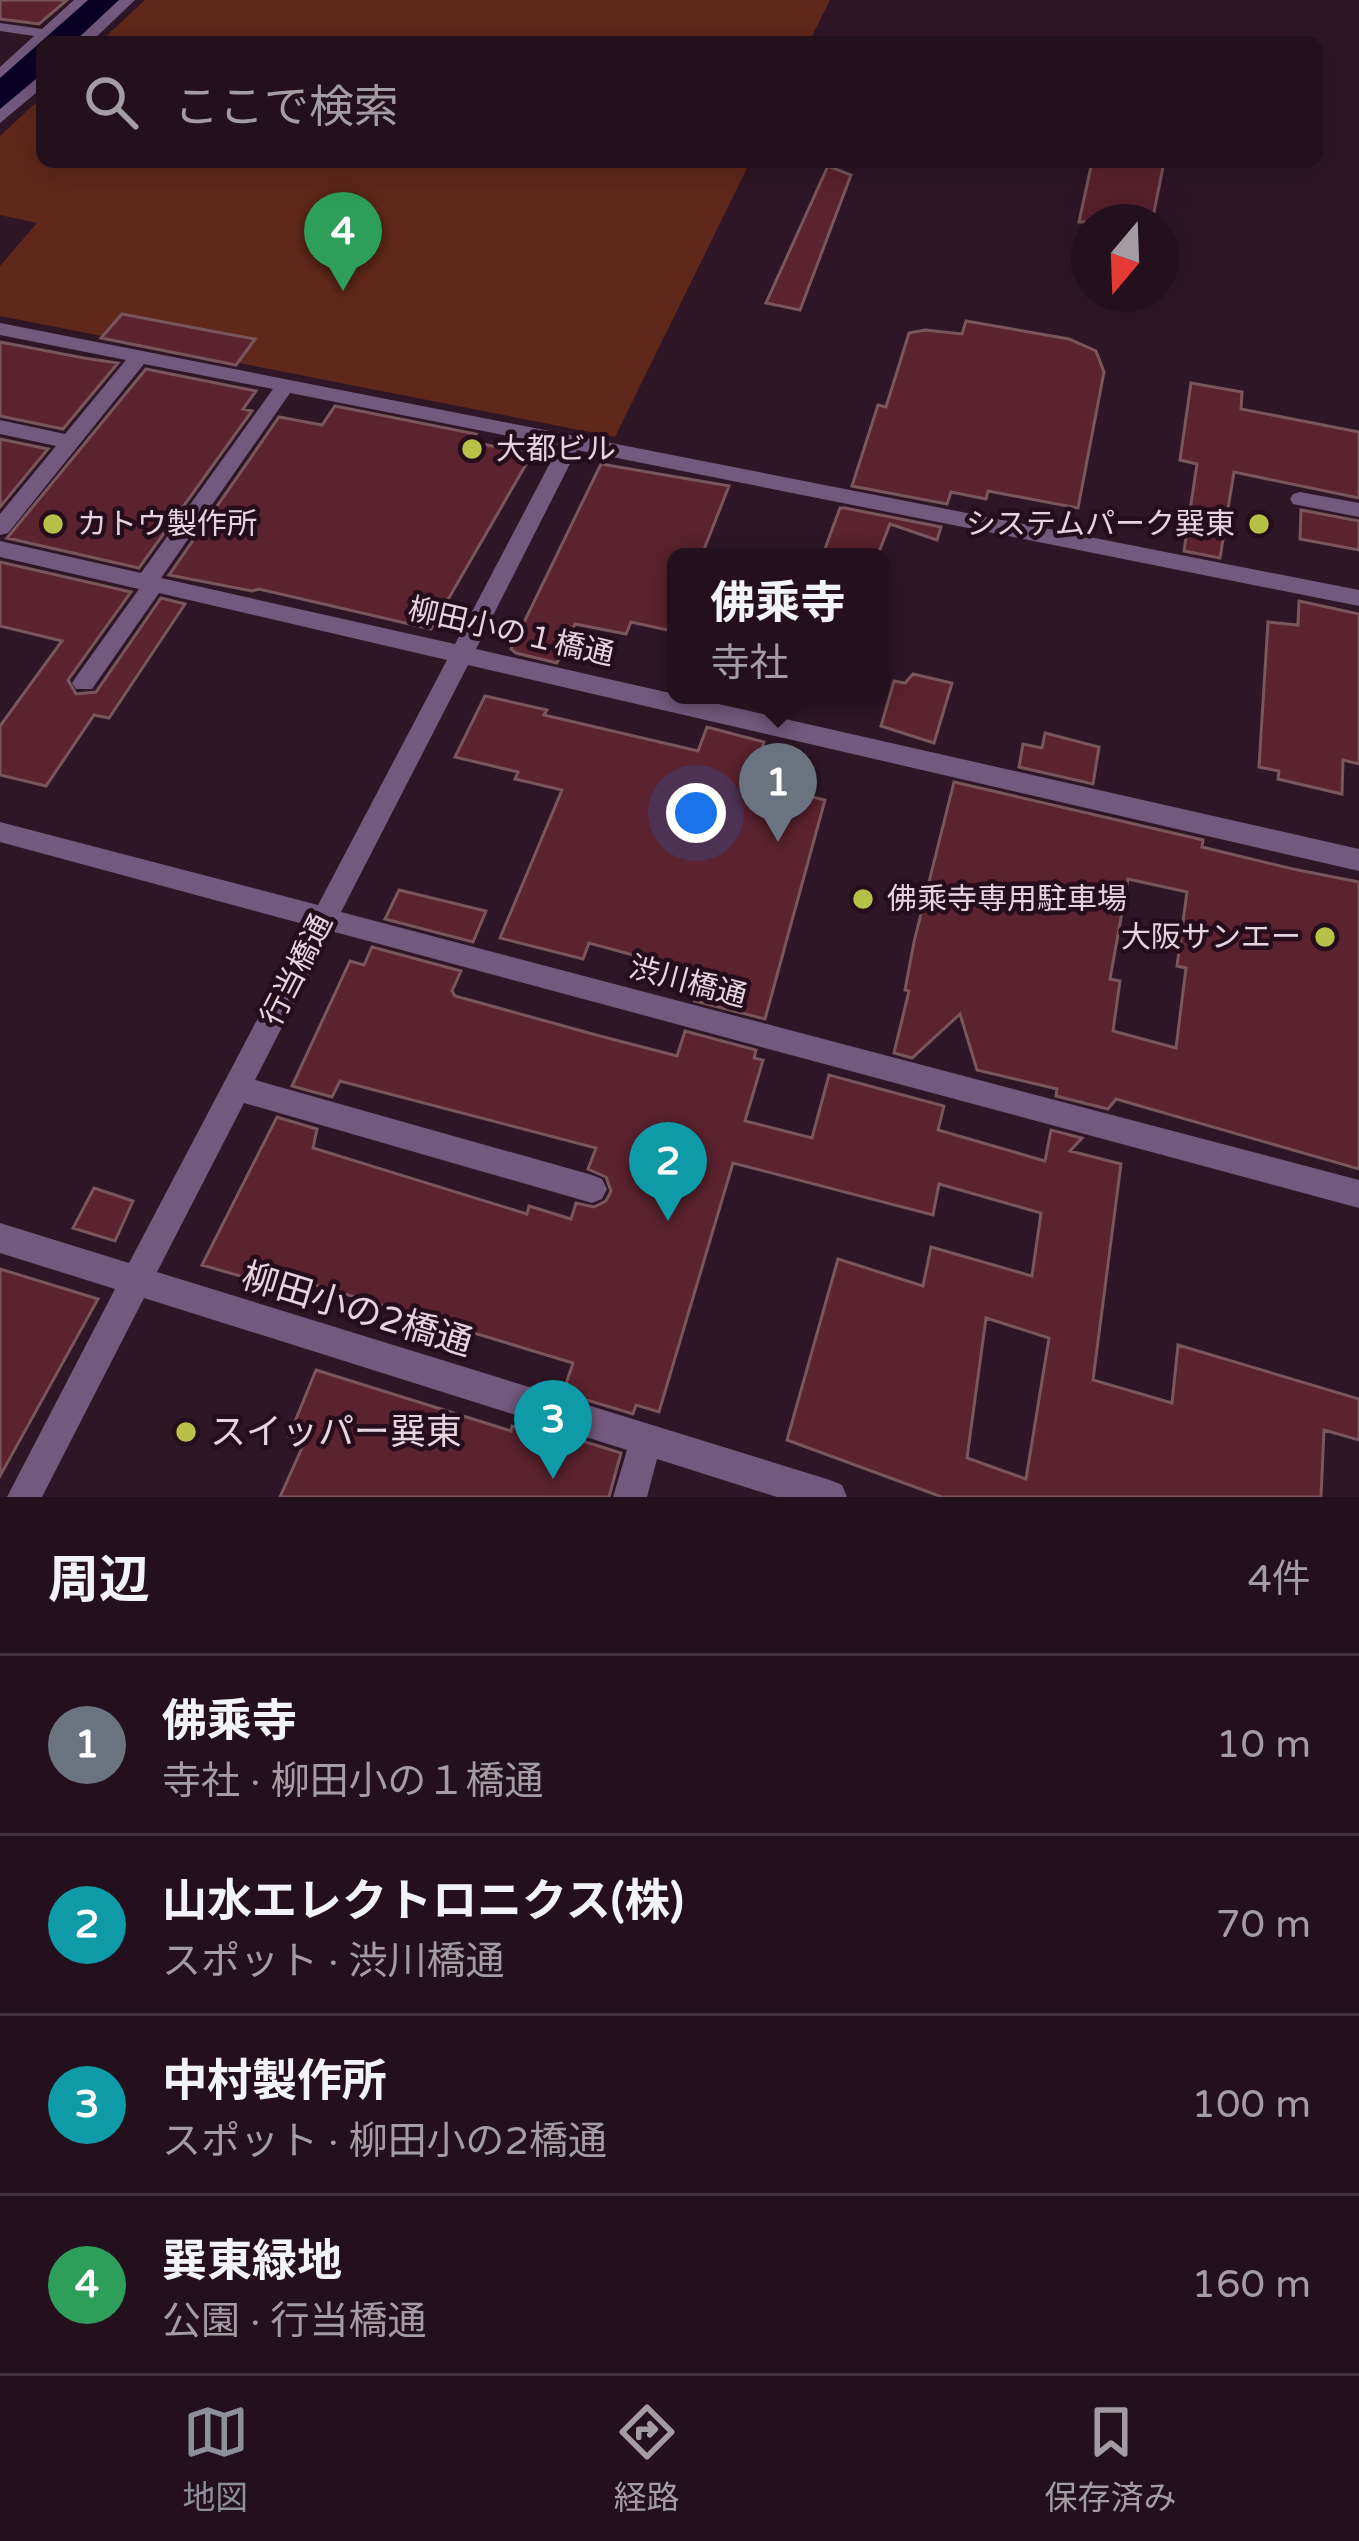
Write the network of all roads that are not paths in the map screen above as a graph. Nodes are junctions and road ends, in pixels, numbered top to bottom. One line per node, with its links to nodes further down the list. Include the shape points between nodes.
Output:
1 (82, 0): 4 (lane)
2 (128, 0): 6 (street)
3 (0, 27): 4 (lane)
4 (45, 34): 5 (lane)
5 (43, 36)
6 (89, 36)
7 (36, 42): 8 (lane)
8 (0, 74)
9 (36, 85): 10 (street)
10 (0, 118)
11 (0, 329): 12 (street)
12 (140, 357): 13 (street); 15 (street)
13 (285, 386): 16 (street); 21 (street)
14 (0, 427): 15 (street)
15 (70, 442): 19 (street)
16 (571, 443): 22 (street); 23 (street, 行当橋通)
17 (1300, 499): 18 (street)
18 (1359, 510)
19 (0, 528)
20 (0, 549): 21 (street, 柳田小の１橋通)
21 (150, 583): 23 (street, 柳田小の１橋通); 24 (street)
22 (1359, 598)
23 (460, 654): 25 (street, 柳田小の１橋通); 29 (street, 行当橋通)
24 (84, 683)
25 (667, 701)
26 (678, 704): 28 (street, 柳田小の１橋通)
27 (0, 832): 29 (street, 渋川橋通)
28 (1359, 860)
29 (323, 919): 30 (street, 行当橋通); 32 (street, 渋川橋通)
30 (238, 1088): 31 (street); 34 (street, 行当橋通)
31 (592, 1189)
32 (1359, 1194)
33 (0, 1238): 34 (street, 柳田小の2橋通)
34 (140, 1282): 35 (street, 柳田小の2橋通); 36 (street, 行当橋通)
35 (646, 1442): 37 (street); 38 (street, 柳田小の2橋通)
36 (25, 1497)
37 (630, 1497)
38 (830, 1497)

